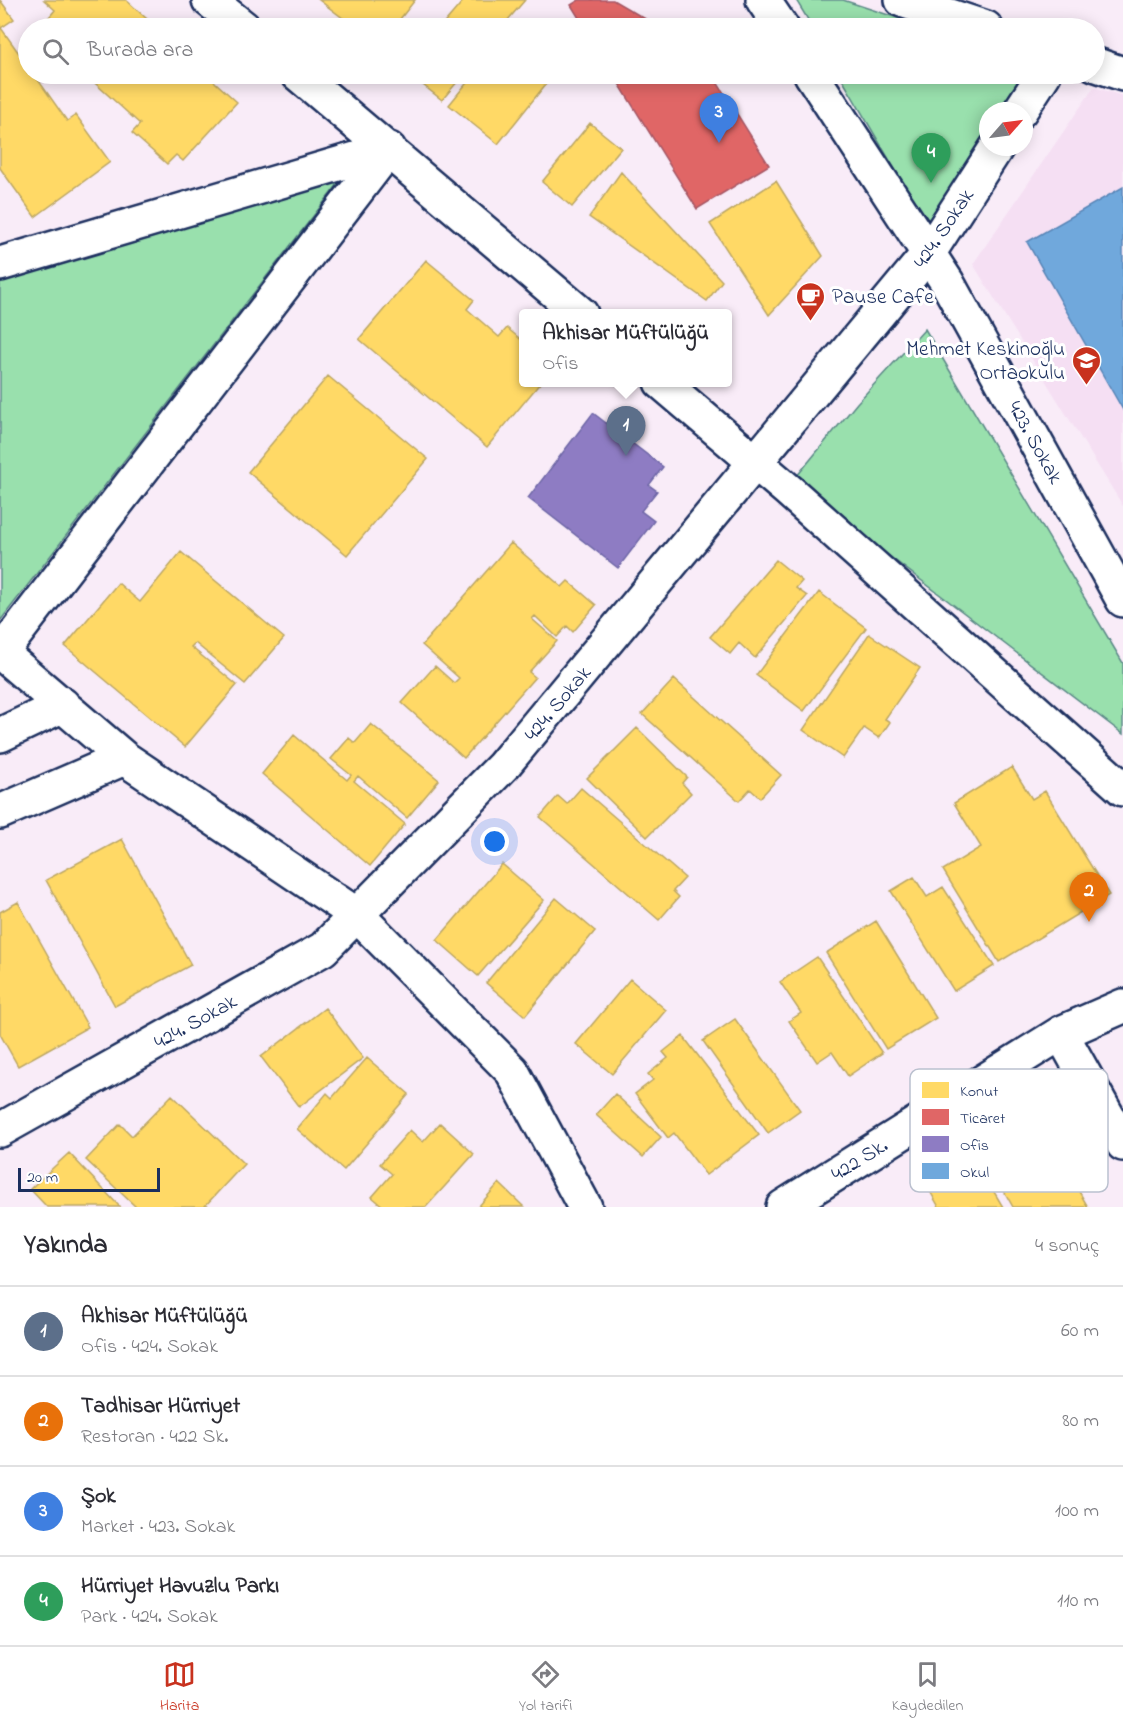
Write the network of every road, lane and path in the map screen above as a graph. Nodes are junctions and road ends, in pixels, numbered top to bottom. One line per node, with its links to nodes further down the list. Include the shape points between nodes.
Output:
1 (209, 0): 4 (street)
2 (764, 0): 5 (street)
3 (902, 0): 6 (street)
4 (232, 18)
5 (776, 18)
6 (956, 18)
7 (1105, 68): 8 (street)
8 (1123, 74)
9 (310, 84): 13 (street)
10 (818, 84): 15 (street, 423. Sokak)
11 (1038, 84): 12 (street)
12 (1026, 102)
13 (389, 149): 16 (street); 17 (street); 21 (street)
14 (991, 156): 15 (street, 424. Sokak)
15 (928, 254): 19 (street, 424. Sokak); 20 (street, 423. Sokak)
16 (0, 264)
17 (575, 309)
18 (668, 387): 19 (street)
19 (756, 464): 25 (street); 27 (street, 424. Sokak, via 503,766)
20 (1123, 600)
21 (1, 652): 22 (street)
22 (63, 705): 23 (street); 24 (street)
23 (0, 735)
24 (124, 758): 26 (street); 27 (street)
25 (1123, 789)
26 (0, 812)
27 (357, 915): 34 (street, 424. Sokak, via 323,949); 36 (street, via 512,1071)
28 (1123, 1006): 29 (street, 422 Sk.)
29 (1061, 1033): 30 (street, 422 Sk.); 31 (street)
30 (1003, 1069)
31 (1081, 1069)
32 (1108, 1116): 35 (street)
33 (910, 1128): 37 (street, 422 Sk.)
34 (0, 1130)
35 (1123, 1143)
36 (585, 1207)
37 (783, 1207)

